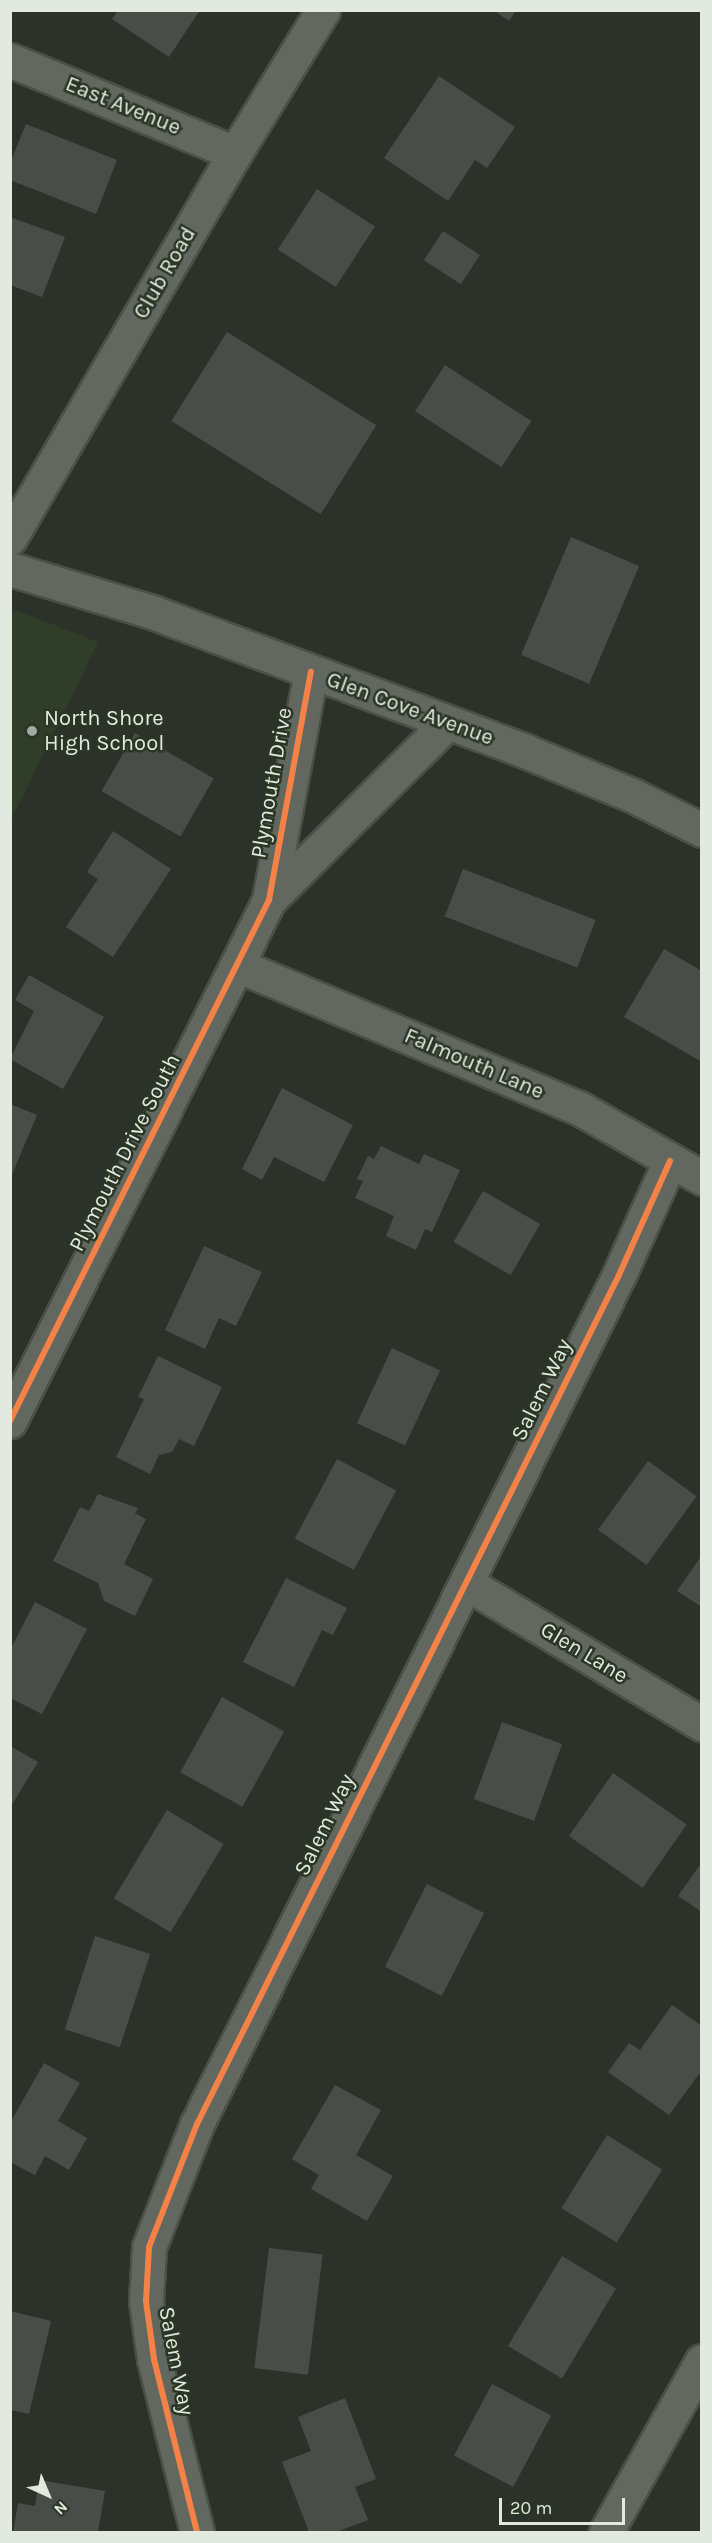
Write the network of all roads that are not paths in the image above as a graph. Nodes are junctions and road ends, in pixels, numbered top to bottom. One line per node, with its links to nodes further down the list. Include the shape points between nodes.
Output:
1 (323, 10): 3 (street, Club Road)
2 (10, 60): 3 (street, East Avenue)
3 (235, 153): 4 (street, Club Road)
4 (10, 538)
5 (10, 569): 6 (street, Glen Cove Avenue, via 152,612)
6 (310, 672): 7 (street, Glen Cove Avenue); 9 (street, Plymouth Drive)
7 (446, 724): 8 (street, Glen Cove Avenue, via 634,796); 9 (street, Plymouth Drive)
8 (702, 830)
9 (269, 900): 10 (street, Plymouth Drive South)
10 (239, 966): 11 (street, Falmouth Lane, via 579,1108); 13 (street, Plymouth Drive South)
11 (670, 1161): 12 (street, Falmouth Lane); 14 (street, Salem Way, via 619,1275)
12 (702, 1178)
13 (10, 1421)
14 (466, 1583): 15 (street, Glen Lane); 17 (street, Salem Way, via 197,2124 149,2247 146,2301 154,2359)
15 (702, 1724)
16 (702, 2361): 18 (street)
17 (197, 2532)
18 (606, 2532)

